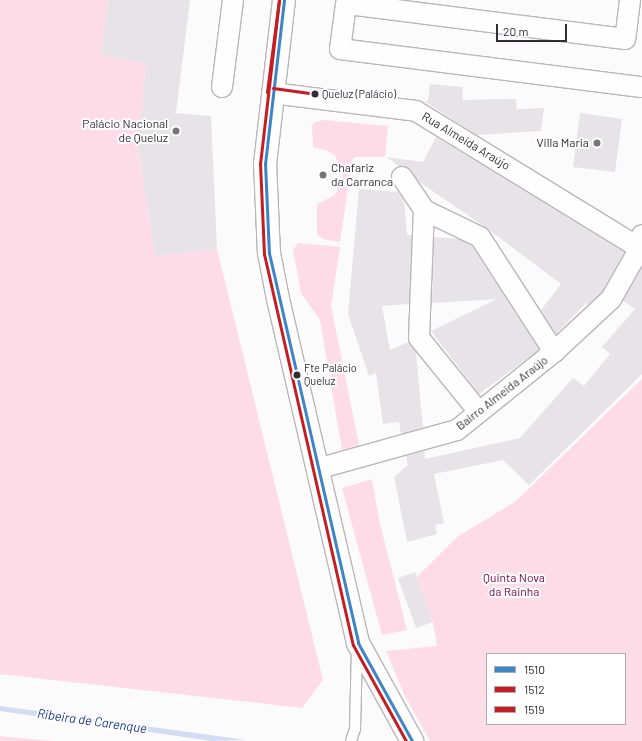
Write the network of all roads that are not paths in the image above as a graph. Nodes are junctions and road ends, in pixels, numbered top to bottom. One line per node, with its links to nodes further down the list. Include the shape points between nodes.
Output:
1 (234, 0): 5 (street)
2 (284, 0): 7 (main road)
3 (630, 0): 4 (street, via 625,39)
4 (346, 2): 6 (street, via 340,49)
5 (222, 87)
6 (642, 87)
7 (272, 94): 10 (street, Rua Almeida Araújo, via 416,111); 13 (main road, via 265,163 269,253)
8 (402, 177): 9 (street)
9 (424, 210): 11 (street, via 480,237); 12 (street, via 420,338)
10 (641, 242): 11 (street, Bairro Almeida Araújo, via 611,299)
11 (554, 352): 12 (street, Bairro Almeida Araújo)
12 (479, 412): 13 (street, Bairro Almeida Araújo, via 457,430)
13 (317, 469): 14 (main road)
14 (358, 643): 15 (lane, via 355,729); 16 (main road)
15 (351, 741)
16 (412, 741)

